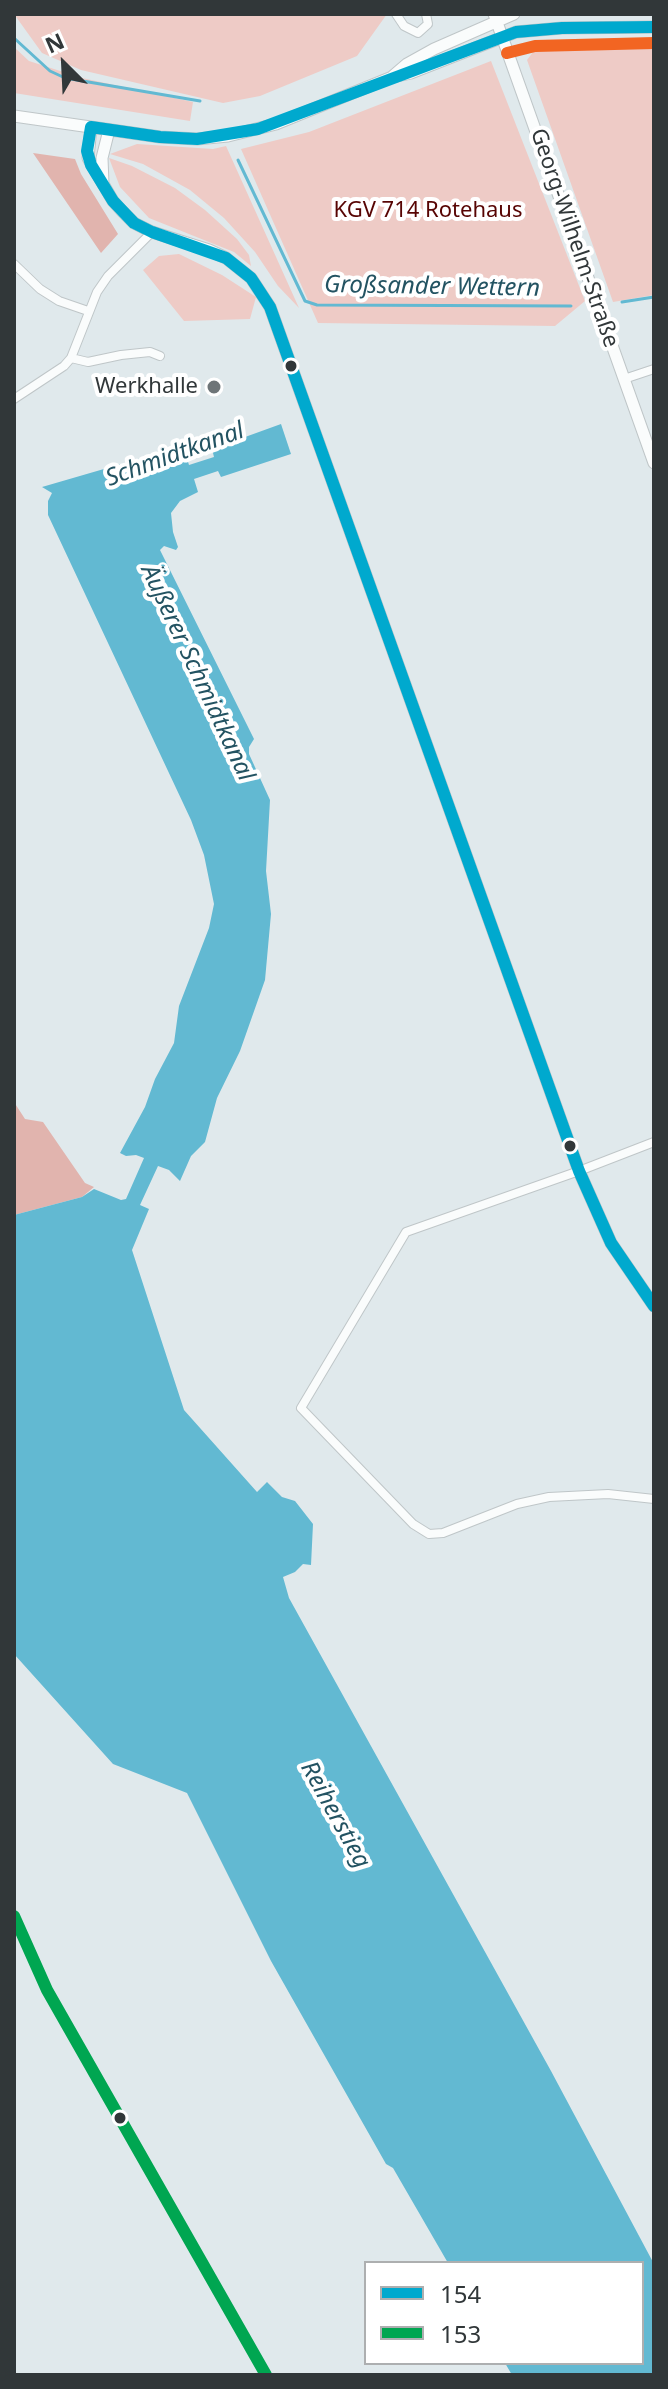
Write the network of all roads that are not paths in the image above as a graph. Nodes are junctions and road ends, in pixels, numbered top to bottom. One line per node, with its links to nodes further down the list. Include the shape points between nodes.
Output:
1 (396, 14): 2 (street, via 418,33 428,24)
2 (426, 14)
3 (514, 14): 4 (main road)
4 (495, 17): 6 (main road, Georg-Wilhelm-Straße); 7 (main road)
5 (654, 27): 6 (main road, via 533,30)
6 (503, 37): 7 (main road); 18 (main road, Georg-Wilhelm-Straße)
7 (392, 77): 10 (main road, via 241,134 177,138)
8 (14, 116): 9 (main road)
9 (91, 127): 10 (main road); 11 (main road, via 88,158)
10 (109, 130): 11 (main road)
11 (103, 186): 12 (main road, via 127,216)
12 (152, 232): 14 (street, via 108,276); 22 (main road, via 226,258 251,278 270,307)
13 (14, 264): 14 (street, via 40,289)
14 (88, 311): 16 (street)
15 (160, 356): 16 (street, via 136,353 88,362)
16 (71, 358): 19 (street)
17 (654, 369): 18 (street)
18 (624, 379): 20 (main road, Georg-Wilhelm-Straße)
19 (14, 399)
20 (654, 463)
21 (654, 1142): 22 (street)
22 (579, 1171): 23 (main road, via 611,1243); 24 (street, via 406,1232 301,1408 413,1524 429,1534 549,1497 608,1494)
23 (654, 1306)
24 (654, 1499)
25 (14, 1916): 26 (street, via 69,2029)
26 (266, 2375)

